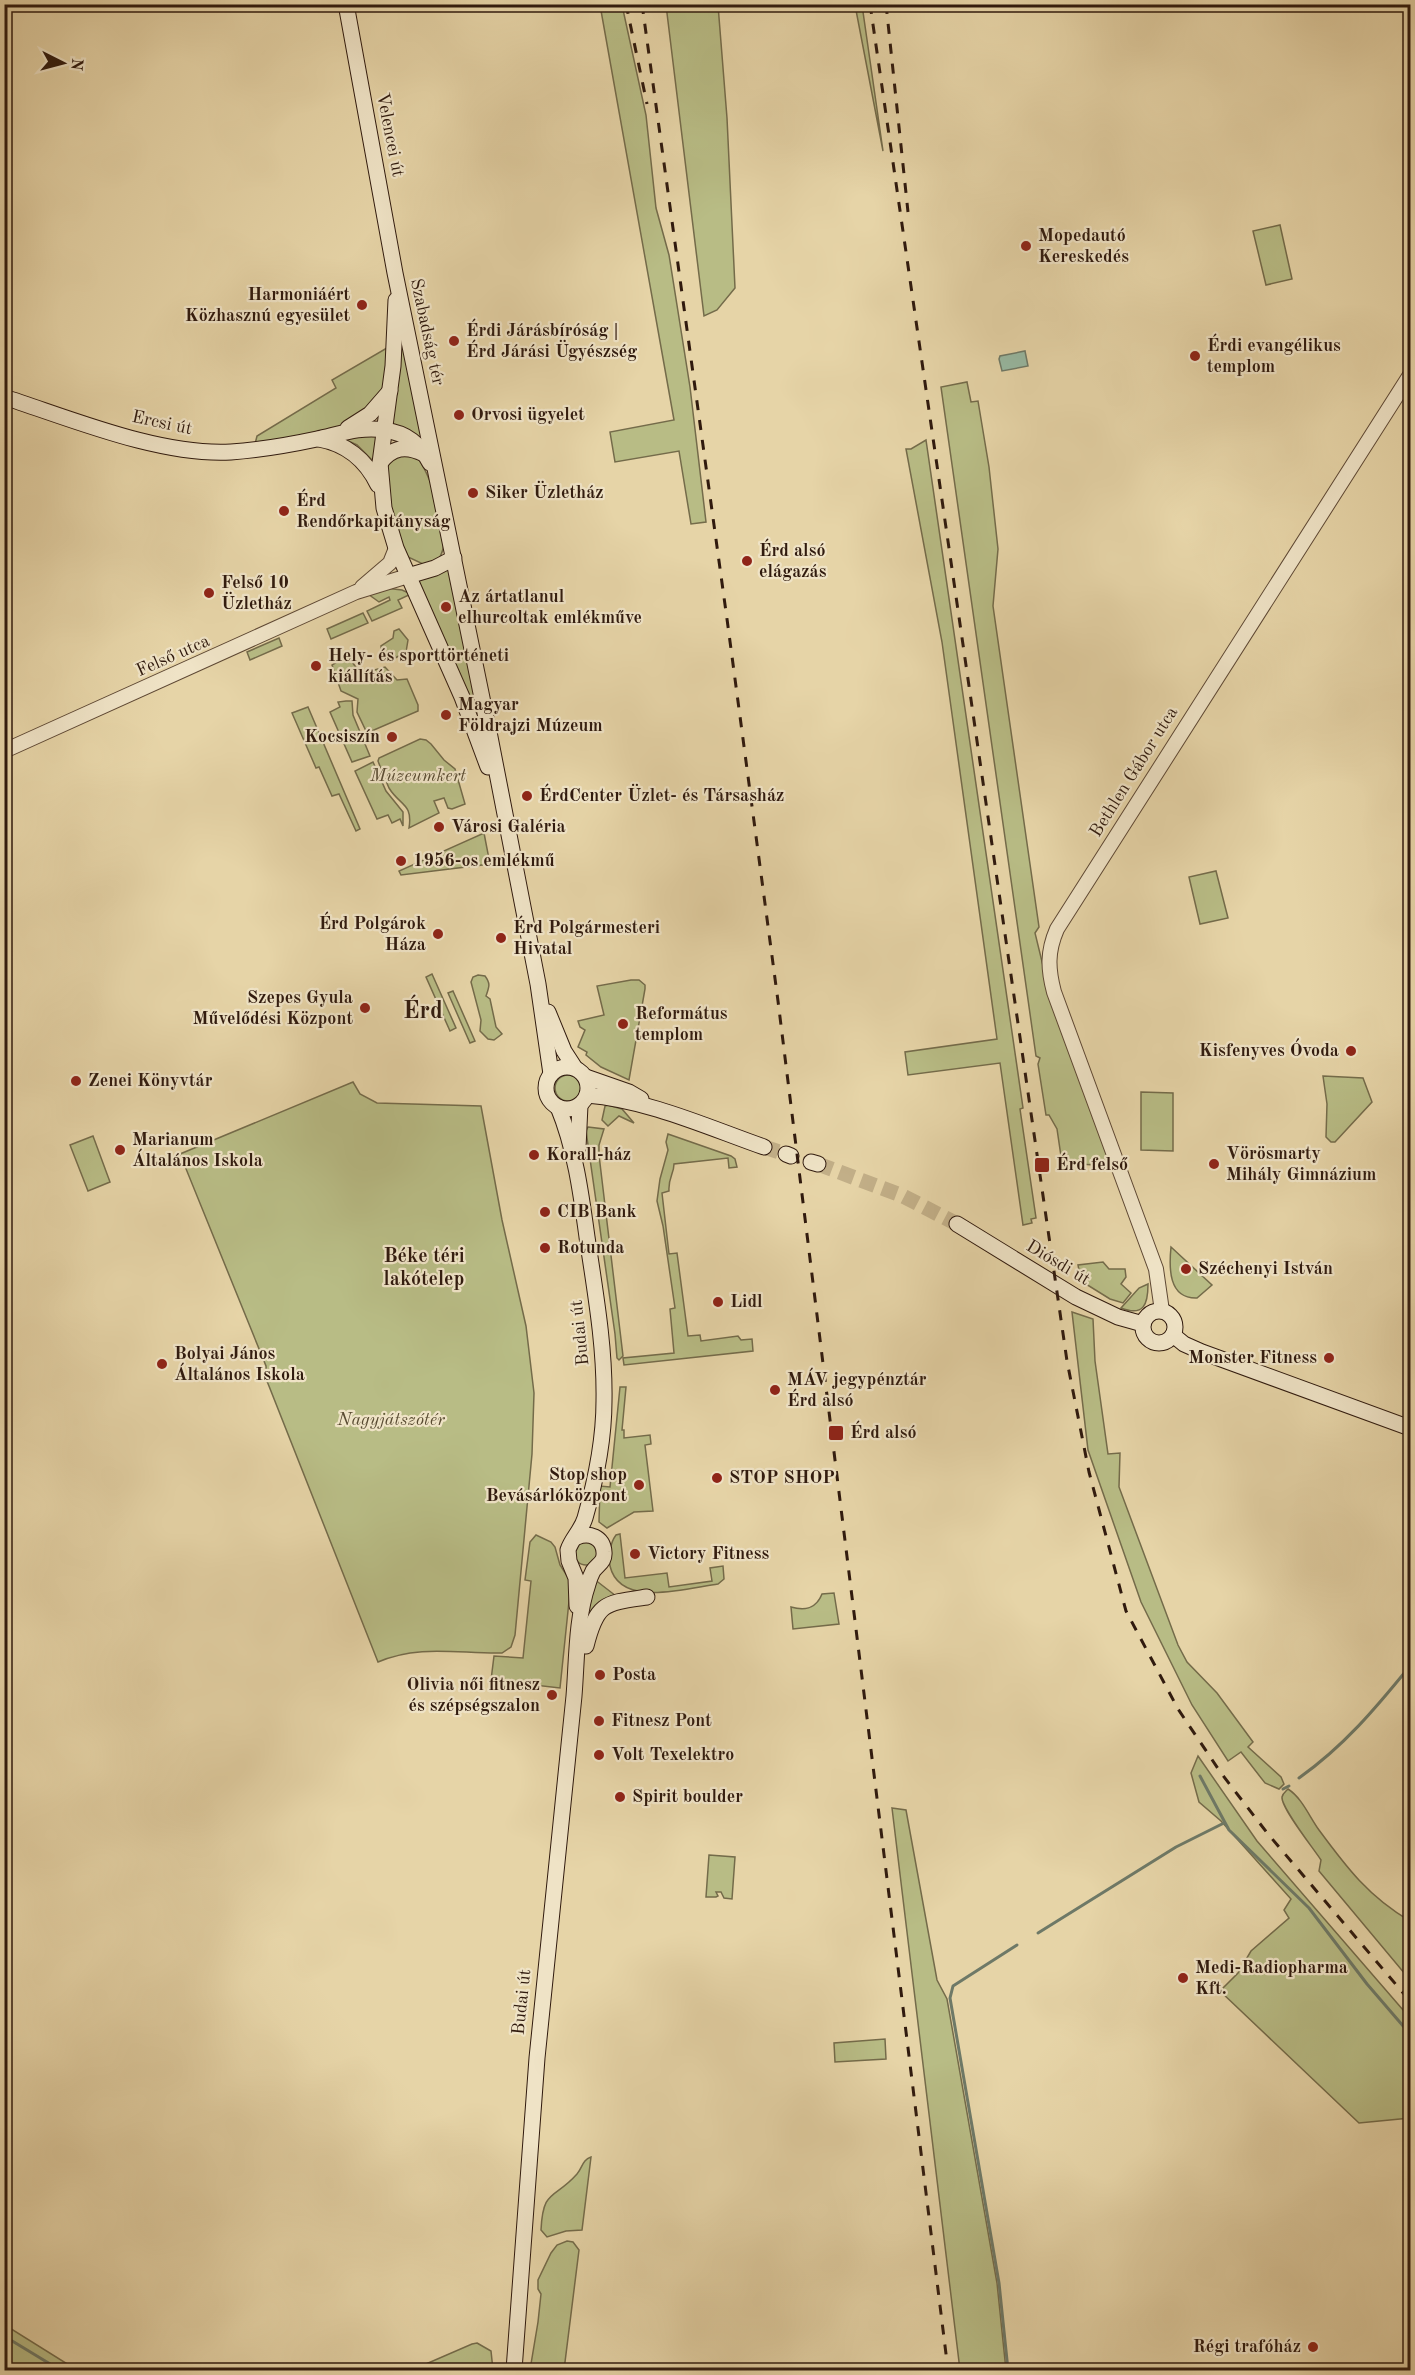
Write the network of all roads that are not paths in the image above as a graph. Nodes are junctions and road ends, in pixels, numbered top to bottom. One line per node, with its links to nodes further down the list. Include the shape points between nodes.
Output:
1 (346, 4): 2 (main road, Velencei út)
2 (395, 273): 4 (main road, Szabadság tér, via 395,344); 11 (main road, Szabadság tér)
3 (1410, 375): 28 (street, Bethlen Gábor utca, via 1161,762 1057,929 1049,949 1054,992 1155,1269)
4 (390, 391): 6 (main road, Szabadság tér); 7 (main road, Szabadság tér, via 370,414)
5 (4, 397): 8 (main road, Ercsi út, via 112,432 191,450 231,452)
6 (383, 430): 7 (main road, Szabadság tér); 9 (main road, Szabadság tér, via 412,440); 10 (main road, Szabadság tér)
7 (343, 432): 8 (main road, Szabadság tér)
8 (316, 439): 12 (main road, Szabadság tér, via 334,442 355,453 367,465)
9 (425, 454): 10 (main road, via 400,448); 11 (main road, Szabadság tér)
10 (380, 463): 12 (main road, Szabadság tér)
11 (438, 480): 14 (main road, Szabadság tér)
12 (381, 492): 13 (main road, Szabadság tér)
13 (396, 548): 15 (main road, Szabadság tér); 16 (street, Felső utca, via 385,568)
14 (454, 558): 15 (main road); 18 (main road, Szabadság tér)
15 (408, 576): 16 (street, Felső utca); 18 (main road, Szabadság tér, via 462,697)
16 (356, 592): 17 (street, Felső utca)
17 (4, 751)
18 (504, 812): 19 (main road)
19 (538, 984): 20 (main road, via 564,1051); 21 (main road)
20 (580, 1072): 21 (main road, via 562,1067); 22 (main road, via 589,1089); 24 (main road)
21 (551, 1074): 23 (main road, via 546,1092)
22 (584, 1100): 23 (main road, via 566,1109); 24 (main road, via 603,1096); 26 (main road, Budai út)
23 (558, 1107): 26 (main road, Budai út)
24 (662, 1111): 25 (main road)
25 (764, 1147)
26 (579, 1180): 32 (main road, Budai út, via 604,1375 603,1423)
27 (957, 1224): 29 (main road, Diósdi út, via 1076,1298)
28 (1162, 1311): 29 (main road, via 1151,1313); 30 (main road, via 1173,1319)
29 (1143, 1324): 30 (main road, via 1145,1334 1156,1343)
30 (1173, 1335): 31 (main road, via 1202,1352)
31 (1410, 1428)
32 (593, 1481): 33 (main road, Budai út); 34 (main road, Budai út)
33 (577, 1537): 34 (main road); 35 (main road, Budai út, via 568,1550)
34 (596, 1537): 36 (main road, Budai út, via 603,1545 604,1556)
35 (573, 1566): 36 (main road, via 582,1572); 38 (main road, Budai út)
36 (594, 1570): 38 (main road, Budai út, via 586,1588)
37 (647, 1597): 39 (main road, via 613,1603 600,1610 592,1622)
38 (578, 1639): 39 (main road, Budai út)
39 (574, 1695): 40 (main road, Budai út, via 537,2058)
40 (514, 2370)

